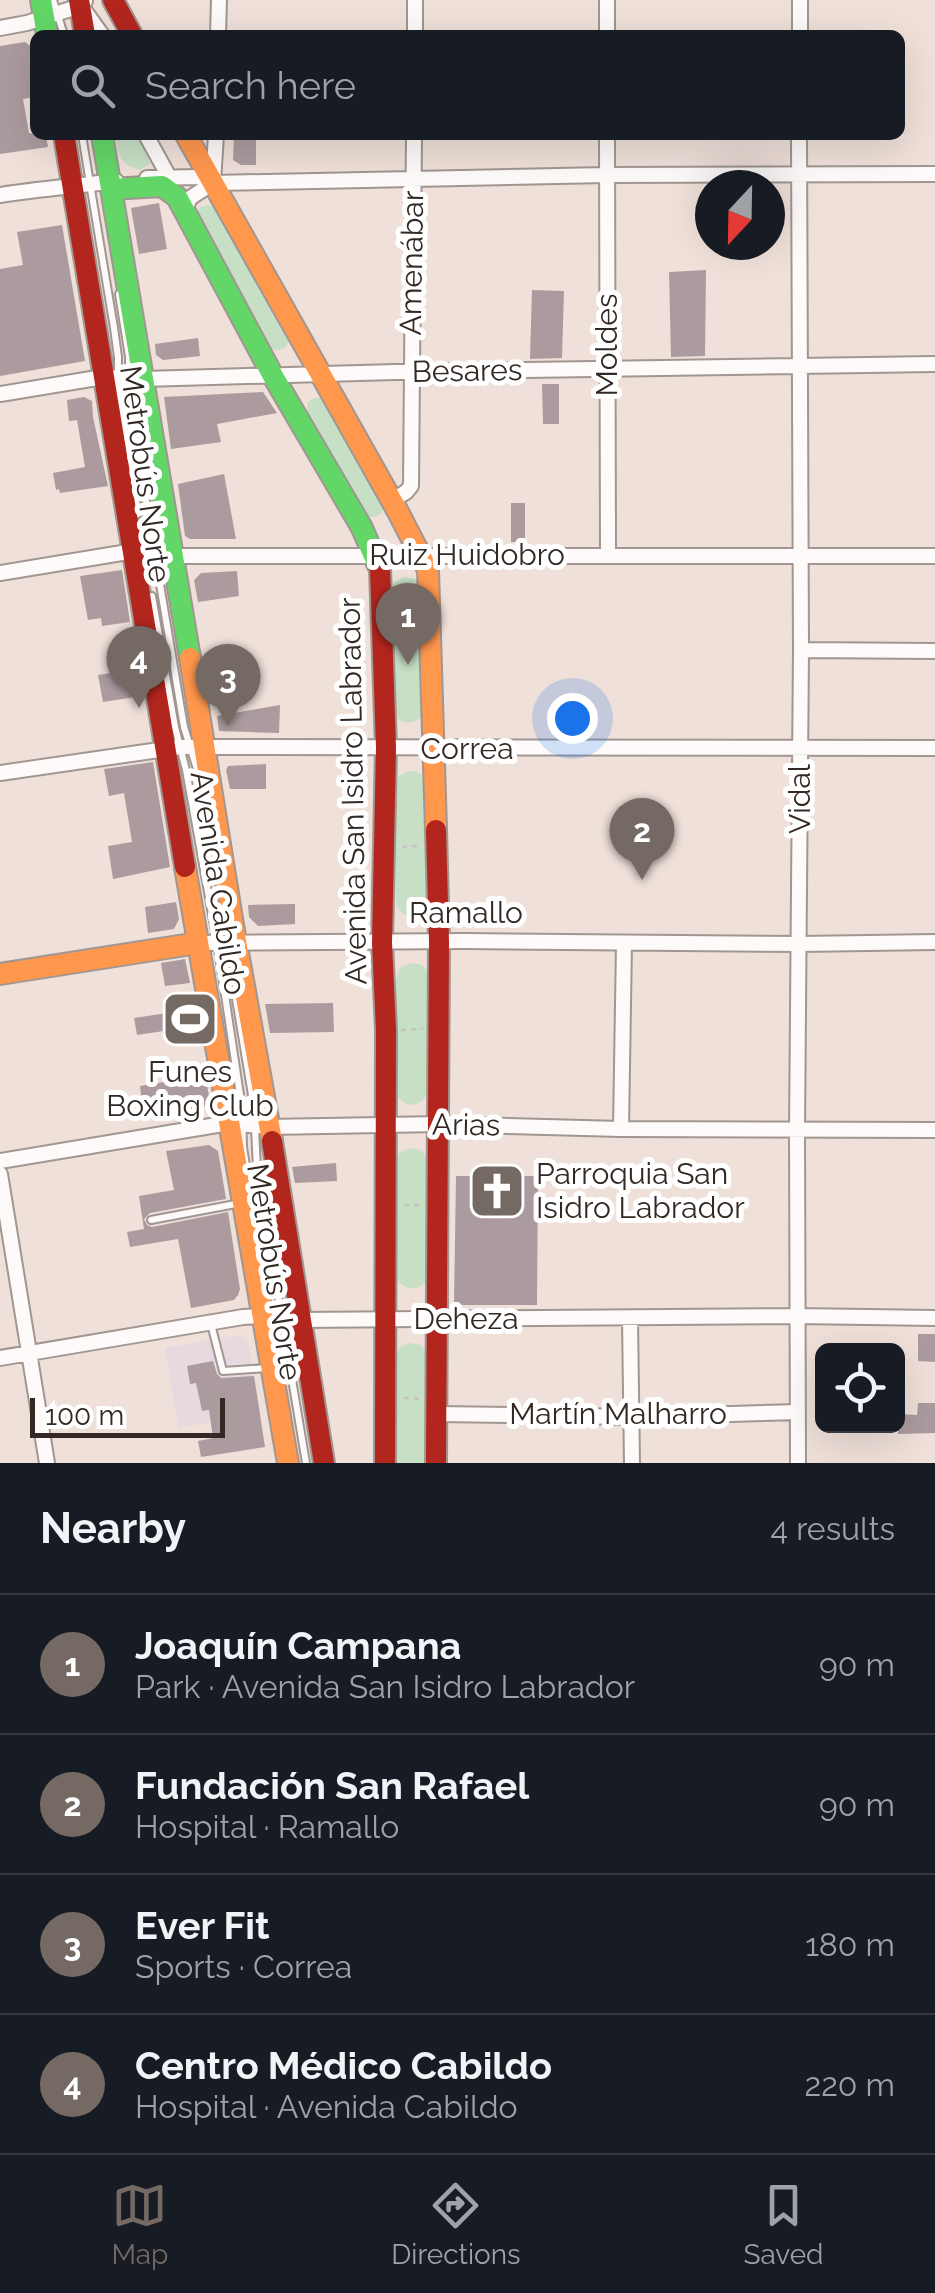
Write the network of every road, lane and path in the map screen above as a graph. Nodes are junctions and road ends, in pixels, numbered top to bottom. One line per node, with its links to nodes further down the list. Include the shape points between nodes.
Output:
1 (113, 0): 9 (street)
2 (219, 0): 10 (street)
3 (416, 0): 11 (street)
4 (608, 0): 12 (street)
5 (800, 0): 13 (street)
6 (66, 14): 7 (street); 8 (street)
7 (0, 28)
8 (93, 30)
9 (129, 30)
10 (218, 30)
11 (415, 30)
12 (607, 30)
13 (800, 30)
14 (67, 140): 30 (street, Avenida Cabildo)
15 (84, 140): 30 (lane)
16 (94, 140): 30 (lane)
17 (102, 140): 30 (street, Avenida Cabildo)
18 (149, 140): 27 (street)
19 (189, 140): 29 (street)
20 (216, 140): 29 (street)
21 (414, 140): 28 (street, Amenábar)
22 (606, 140): 26 (street, Moldes)
23 (799, 140): 24 (street, Vidal)
24 (799, 174): 25 (street); 26 (street); 36 (street, Vidal)
25 (935, 174)
26 (606, 175): 28 (street); 37 (street, Moldes)
27 (169, 177): 29 (street); 30 (street)
28 (413, 179): 29 (street); 38 (street, Amenábar)
29 (212, 183): 32 (street); 39 (street)
30 (97, 185): 31 (street); 32 (street, via 162,186); 33 (lane); 41 (street, Avenida Cabildo); 41 (street, Avenida Cabildo)
31 (0, 195)
32 (184, 211): 40 (street, Avenida San Isidro Labrador)
33 (109, 230)
34 (117, 285): 41 (lane, Metrobús Norte, via 129,357)
35 (935, 364): 36 (street, Besares)
36 (799, 366): 37 (street, Besares); 49 (street, Vidal)
37 (607, 369): 38 (street, Besares); 46 (street, Moldes)
38 (410, 372): 39 (street, Besares); 43 (street, Amenábar, via 411,486)
39 (321, 375): 40 (street, Besares); 43 (street)
40 (273, 376): 41 (street, Besares); 47 (street, Avenida San Isidro Labrador)
41 (123, 378): 42 (street, Besares); 44 (street, Avenida Cabildo); 44 (street, Avenida Cabildo)
42 (0, 394)
43 (391, 501): 45 (street)
44 (148, 549): 47 (street, Ruiz Huidobro); 50 (street, Ruiz Huidobro); 54 (street, Avenida Cabildo); 54 (street, Avenida Cabildo)
45 (420, 555): 46 (street, Ruiz Huidobro); 47 (street, Ruiz Huidobro); 57 (street, via 428,570)
46 (608, 555): 49 (street, Ruiz Huidobro)
47 (375, 556): 55 (street, Avenida San Isidro Labrador)
48 (935, 556): 49 (street, Ruiz Huidobro)
49 (800, 557): 52 (street, Vidal)
50 (0, 573)
51 (151, 592): 54 (lane, Metrobús Norte)
52 (801, 650): 53 (street); 58 (street, Vidal)
53 (935, 651)
54 (185, 748): 55 (street, Correa); 59 (street, Correa); 62 (lane, Metrobús Norte, via 198,777); 64 (street, Avenida Cabildo); 64 (street, Avenida Cabildo)
55 (386, 748): 57 (street, Correa); 61 (street, Avenida San Isidro Labrador)
56 (935, 748): 58 (street, Correa)
57 (434, 749): 58 (street, Correa); 60 (street)
58 (800, 749): 69 (street, Vidal)
59 (0, 773)
60 (436, 845): 61 (path); 65 (street)
61 (384, 848): 68 (street, Avenida San Isidro Labrador)
62 (212, 851)
63 (215, 870): 64 (lane)
64 (220, 942): 68 (street, Ramallo); 70 (lane); 71 (street, Ramallo); 76 (street, Avenida Cabildo); 76 (street, Avenida Cabildo)
65 (439, 942): 67 (street, Ramallo); 68 (street, Ramallo); 73 (street)
66 (935, 942): 69 (street, Ramallo)
67 (624, 943): 69 (street, Ramallo); 78 (street)
68 (382, 944): 74 (street, Avenida San Isidro Labrador)
69 (800, 944): 79 (street, Vidal)
70 (232, 968)
71 (0, 974)
72 (234, 986): 76 (lane, Metrobús Norte, via 254,1107)
73 (440, 1029): 74 (path); 75 (street)
74 (386, 1030): 77 (street, Avenida San Isidro Labrador)
75 (440, 1124): 77 (street, Arias); 78 (street, Arias); 85 (street)
76 (248, 1125): 77 (street, Arias); 81 (street, Arias); 83 (street, Avenida Cabildo); 93 (street, Avenida Cabildo)
77 (385, 1125): 84 (street, Avenida San Isidro Labrador)
78 (621, 1128): 79 (street, Arias)
79 (797, 1130): 80 (street, Arias); 87 (street, Vidal)
80 (935, 1130)
81 (0, 1161)
82 (0, 1174): 94 (street)
83 (248, 1196): 86 (lane); 93 (street, Avenida Cabildo)
84 (384, 1205): 85 (path); 90 (street, Avenida San Isidro Labrador)
85 (438, 1205): 88 (street)
86 (151, 1220)
87 (797, 1316): 89 (street, Deheza); 91 (street, Deheza); 99 (street, Vidal)
88 (437, 1318): 90 (street, Deheza); 91 (street, Deheza); 98 (street)
89 (935, 1318)
90 (385, 1319): 93 (street, Deheza); 97 (street, Avenida San Isidro Labrador)
91 (630, 1319): 100 (street)
92 (210, 1322): 93 (street, Deheza); 94 (street, Deheza); 96 (lane, via 224,1371)
93 (276, 1322): 96 (street, Avenida Cabildo); 103 (lane, Metrobús Norte); 104 (street, Avenida Cabildo)
94 (29, 1353): 95 (street, Deheza); 101 (street)
95 (0, 1358)
96 (272, 1368): 102 (street, Avenida Cabildo)
97 (384, 1398): 98 (path); 105 (street, Avenida San Isidro Labrador)
98 (438, 1406): 100 (street, Martín Malharro); 106 (street)
99 (798, 1412): 100 (street, Martín Malharro); 108 (street, Vidal)
100 (631, 1417): 107 (street)
101 (47, 1463)
102 (288, 1463)
103 (306, 1463)
104 (324, 1463)
105 (385, 1463)
106 (436, 1463)
107 (632, 1463)
108 (798, 1463)

